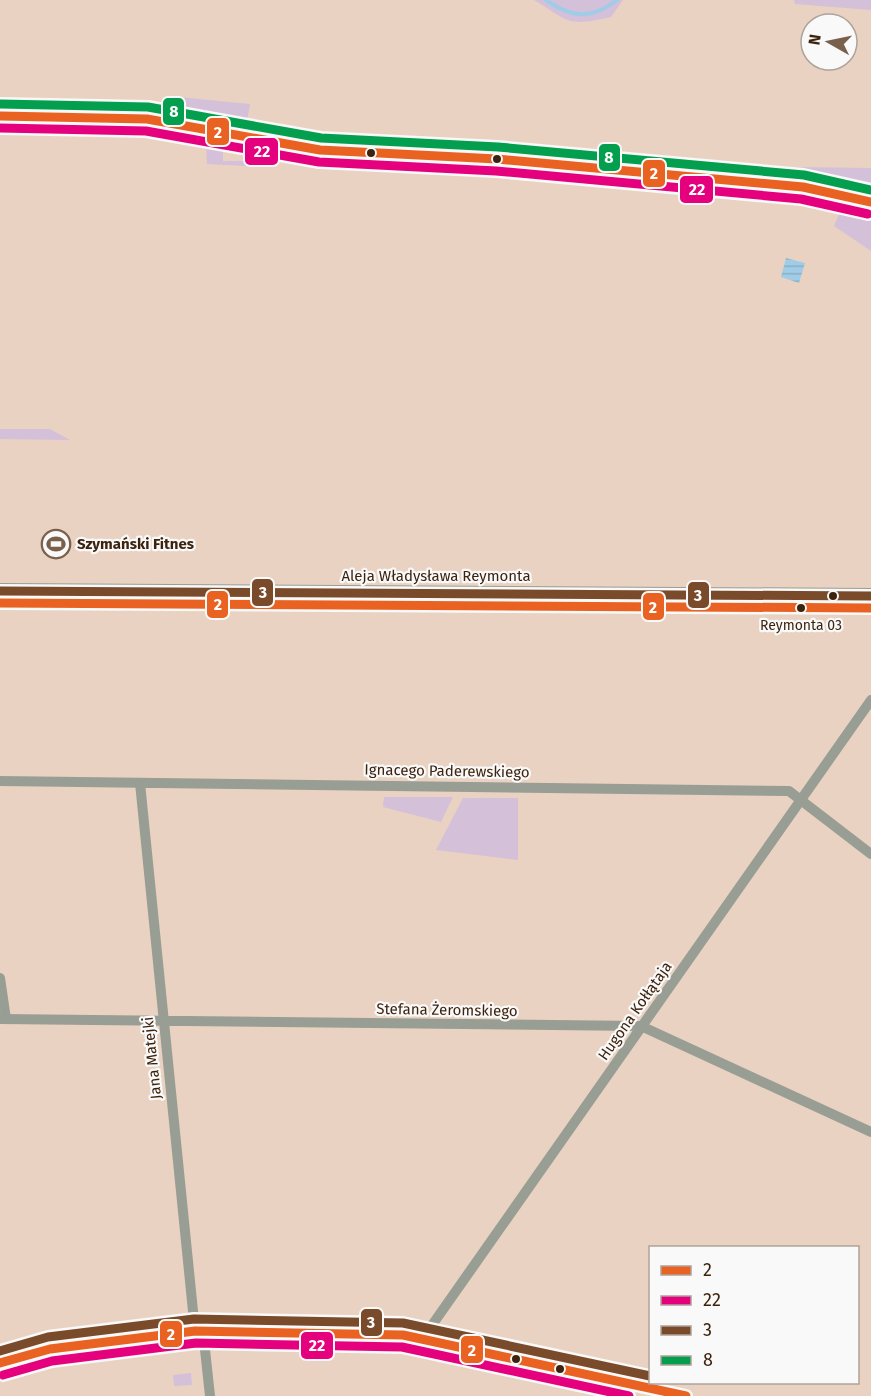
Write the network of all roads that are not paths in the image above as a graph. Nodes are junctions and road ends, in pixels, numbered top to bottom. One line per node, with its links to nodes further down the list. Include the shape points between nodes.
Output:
1 (0, 116): 2 (street, via 147,119 320,150 501,159 803,186)
2 (871, 202)
3 (0, 588): 4 (street, Aleja Władysława Reymonta)
4 (871, 593)
5 (0, 603): 6 (street, Aleja Władysława Reymonta)
6 (871, 608)
7 (871, 700): 10 (street, Hugona Kołłątaja)
8 (0, 781): 9 (street, Ignacego Paderewskiego)
9 (140, 783): 10 (street, Ignacego Paderewskiego, via 789,791); 14 (street, Jana Matejki)
10 (801, 800): 11 (street, Ignacego Paderewskiego); 15 (street, Hugona Kołłątaja)
11 (871, 854)
12 (0, 978): 13 (street)
13 (3, 1019): 14 (street, Stefana Żeromskiego)
14 (164, 1021): 15 (street, Stefana Żeromskiego); 17 (street, Jana Matejki)
15 (641, 1026): 16 (street, Stefana Żeromskiego); 18 (street, Hugona Kołłątaja)
16 (871, 1132)
17 (199, 1331): 18 (street); 19 (street, via 50,1348); 21 (street, Jana Matejki)
18 (423, 1338): 20 (street)
19 (0, 1363)
20 (609, 1379): 22 (street); 23 (street)
21 (210, 1396)
22 (606, 1396)
23 (686, 1396)

